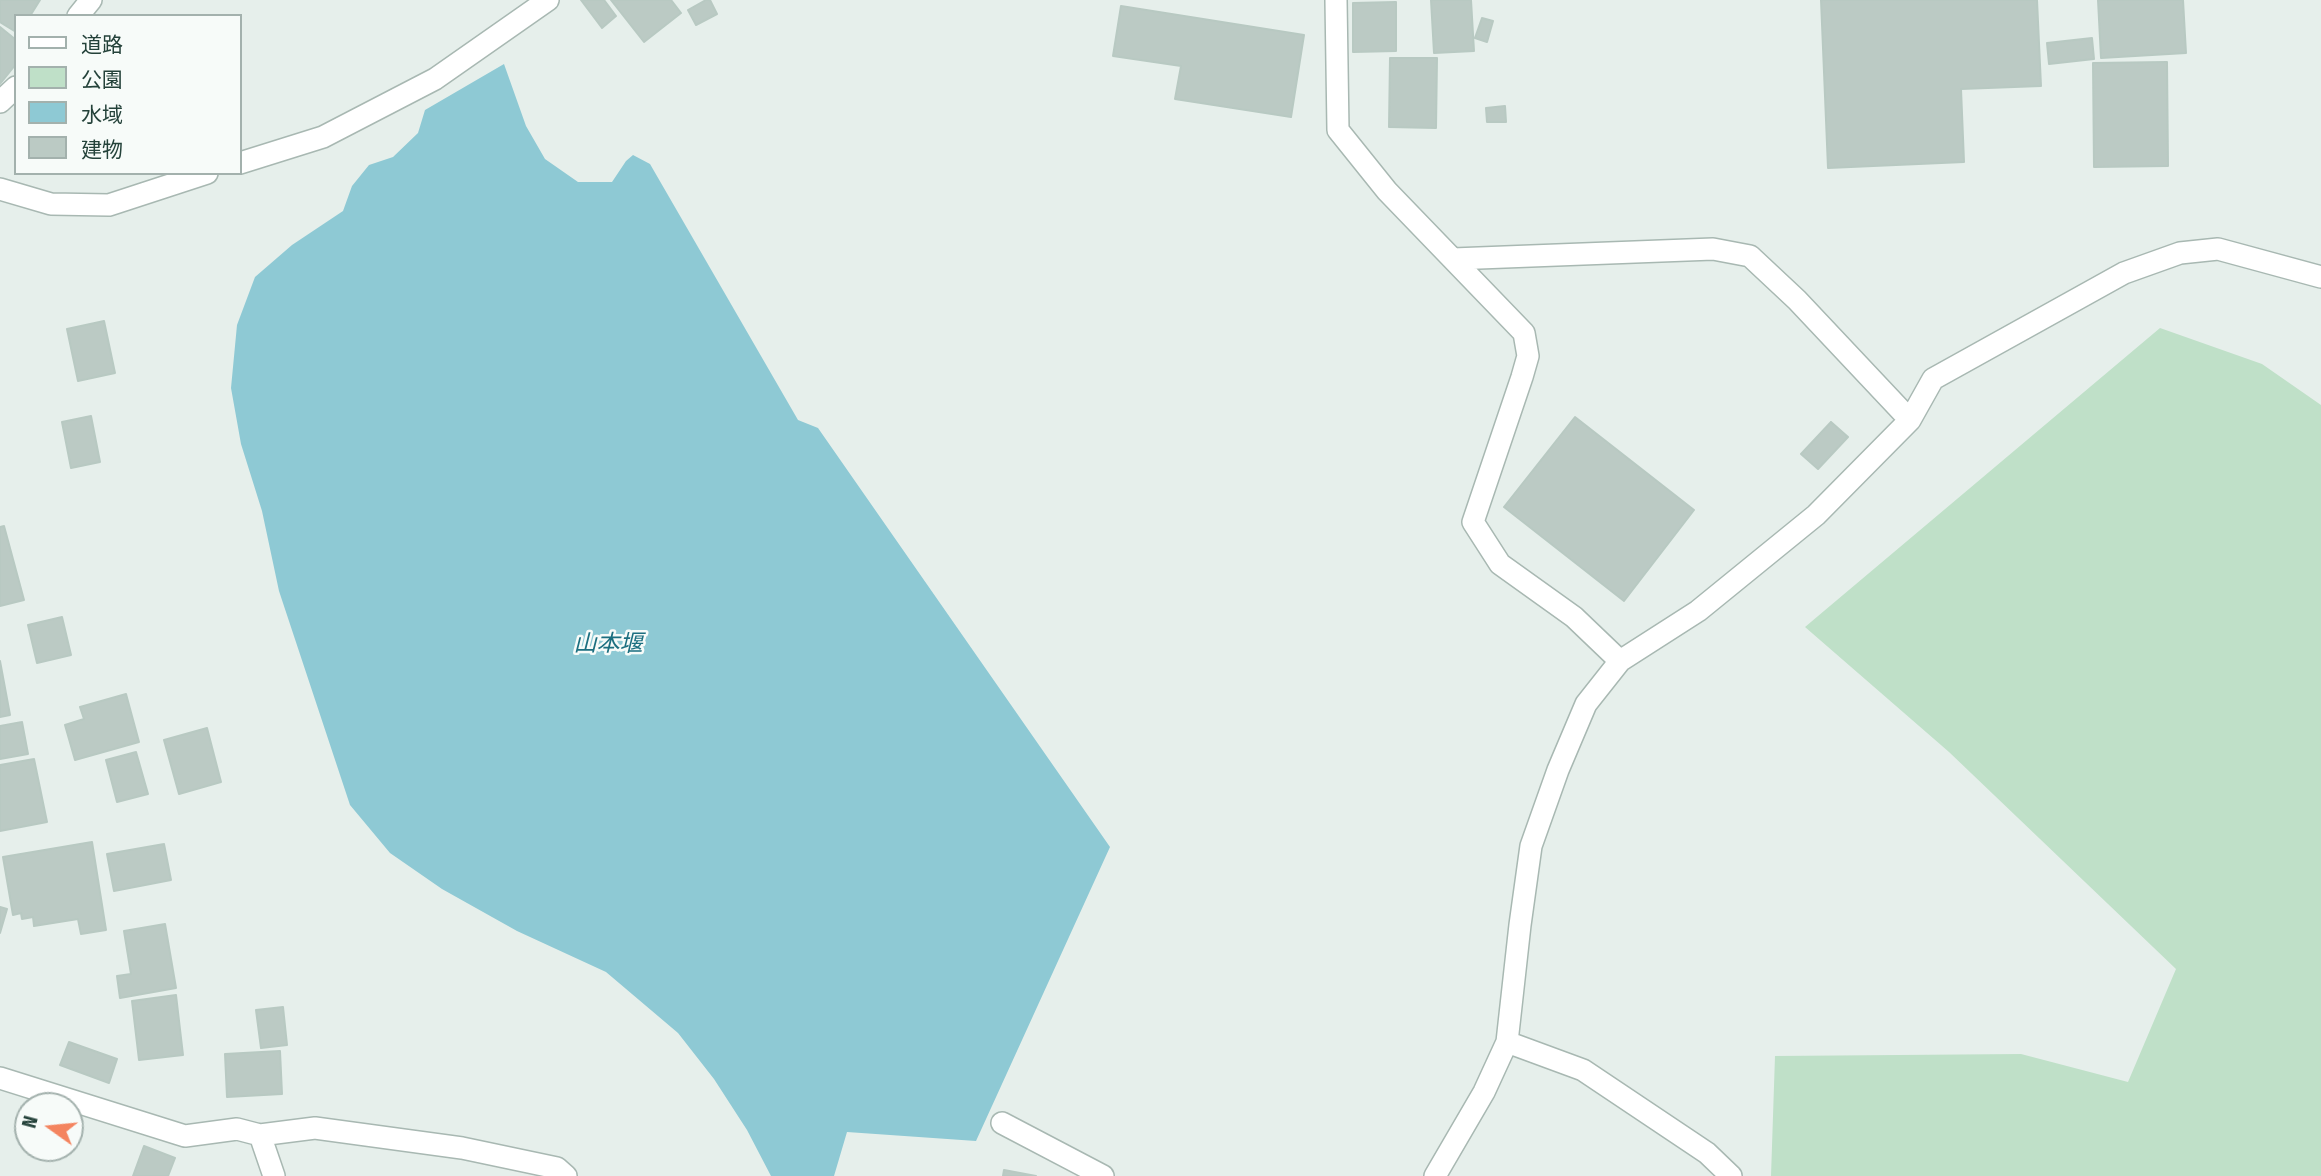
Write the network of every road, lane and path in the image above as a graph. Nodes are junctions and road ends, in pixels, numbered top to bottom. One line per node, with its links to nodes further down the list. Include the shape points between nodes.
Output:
1 (92, 0): 4 (street)
2 (548, 0): 7 (street, via 435,79 323,137)
3 (1336, 0): 10 (street, via 1338,130 1387,191)
4 (80, 14)
5 (14, 90): 6 (street)
6 (0, 102)
7 (242, 162)
8 (201, 175): 9 (street, via 109,205 51,204)
9 (0, 190)
10 (1453, 259): 12 (street, via 1713,249 1751,256); 13 (street, via 1524,333 1528,356 1473,522 1500,564 1574,617)
11 (2321, 276): 12 (street, via 2218,249 2180,253 2124,273 1933,379)
12 (1910, 420): 13 (street, via 1816,515 1698,611)
13 (1619, 661): 14 (street, via 1586,704 1531,846)
14 (1507, 1042): 21 (street, via 1484,1093); 22 (street, via 1583,1070 1707,1153)
15 (0, 1078): 17 (street, via 185,1136 237,1129)
16 (1002, 1124): 20 (street)
17 (260, 1135): 18 (street); 19 (street, via 315,1128 449,1146 557,1168)
18 (274, 1176)
19 (566, 1176)
20 (1103, 1176)
21 (1435, 1176)
22 (1731, 1176)

